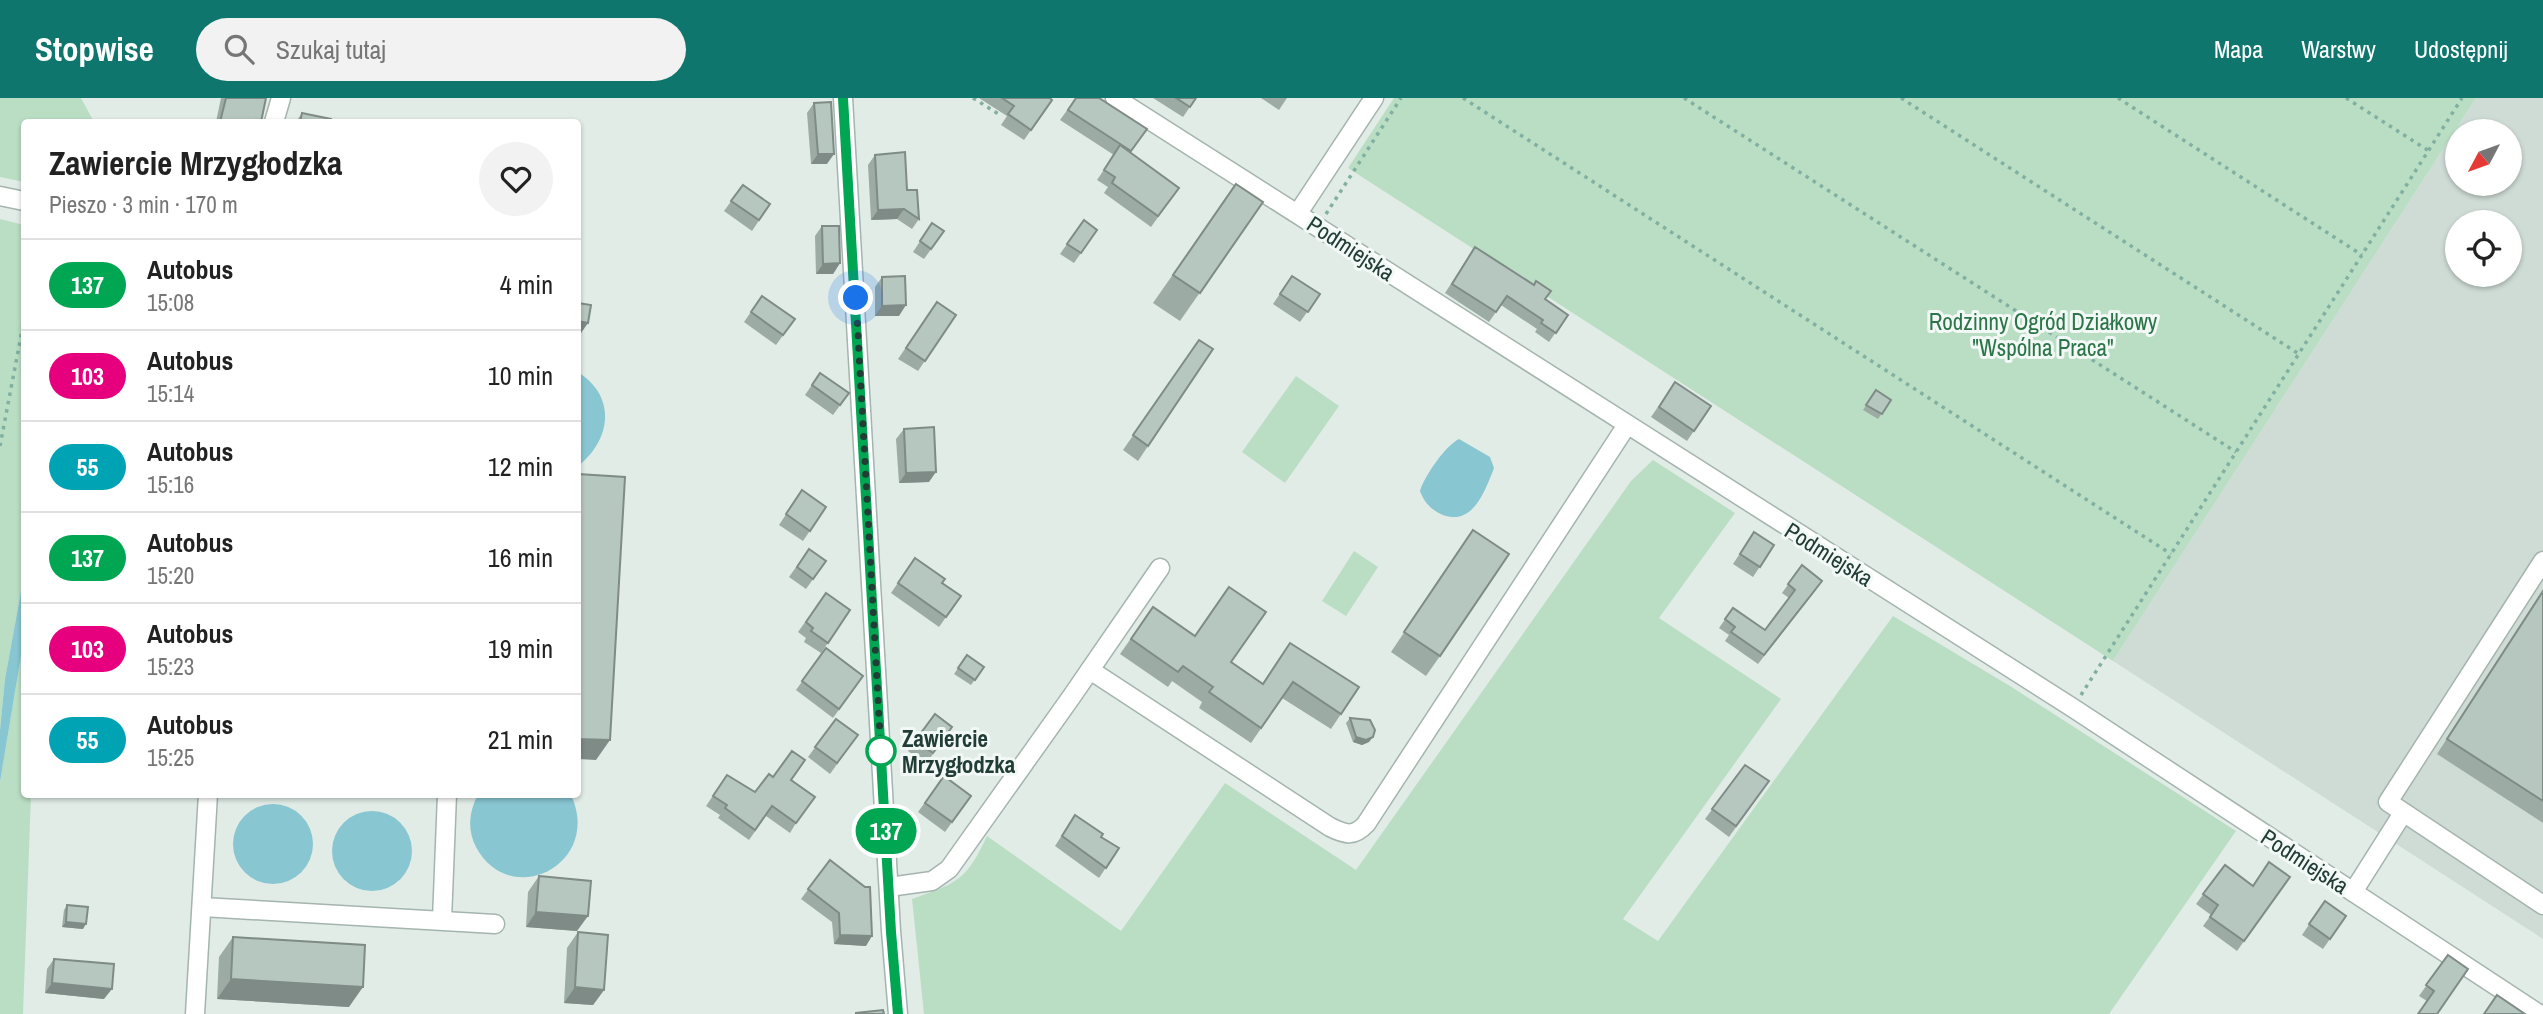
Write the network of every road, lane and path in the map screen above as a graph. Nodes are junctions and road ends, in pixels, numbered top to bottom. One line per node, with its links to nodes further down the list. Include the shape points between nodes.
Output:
1 (281, 98): 14 (street)
2 (843, 98): 34 (street)
3 (973, 98): 13 (path)
4 (1115, 98): 18 (street, Podmiejska)
5 (1374, 98): 18 (street)
6 (1401, 98): 19 (path)
7 (1463, 98): 26 (path)
8 (1684, 98): 25 (path)
9 (1901, 98): 22 (path)
10 (2118, 98): 20 (path)
11 (2346, 98): 15 (path)
12 (2462, 98): 15 (path)
13 (1000, 115)
14 (275, 119)
15 (2429, 151): 20 (path)
16 (0, 196): 17 (street)
17 (21, 200)
18 (1298, 214): 19 (street, Podmiejska)
19 (1318, 226): 23 (street, Podmiejska)
20 (2362, 255): 22 (path)
21 (21, 336): 24 (path)
22 (2299, 354): 25 (path)
23 (1627, 425): 29 (street, via 1359,832 1342,834 1330,827); 30 (street, Podmiejska)
24 (0, 446)
25 (2236, 452): 26 (path)
26 (2171, 554): 30 (path)
27 (2543, 561): 33 (street, via 2388,800)
28 (1160, 568): 29 (street)
29 (1090, 670): 34 (street, via 949,869 932,881)
30 (2073, 708): 35 (street, Podmiejska)
31 (208, 798): 37 (street)
32 (447, 798): 38 (street)
33 (2403, 813): 35 (street); 36 (street)
34 (889, 887): 41 (street)
35 (2353, 892): 42 (street, Podmiejska)
36 (2543, 905)
37 (202, 907): 38 (street); 40 (street)
38 (442, 920): 39 (street)
39 (495, 923)
40 (195, 1014)
41 (898, 1014)
42 (2539, 1014)

